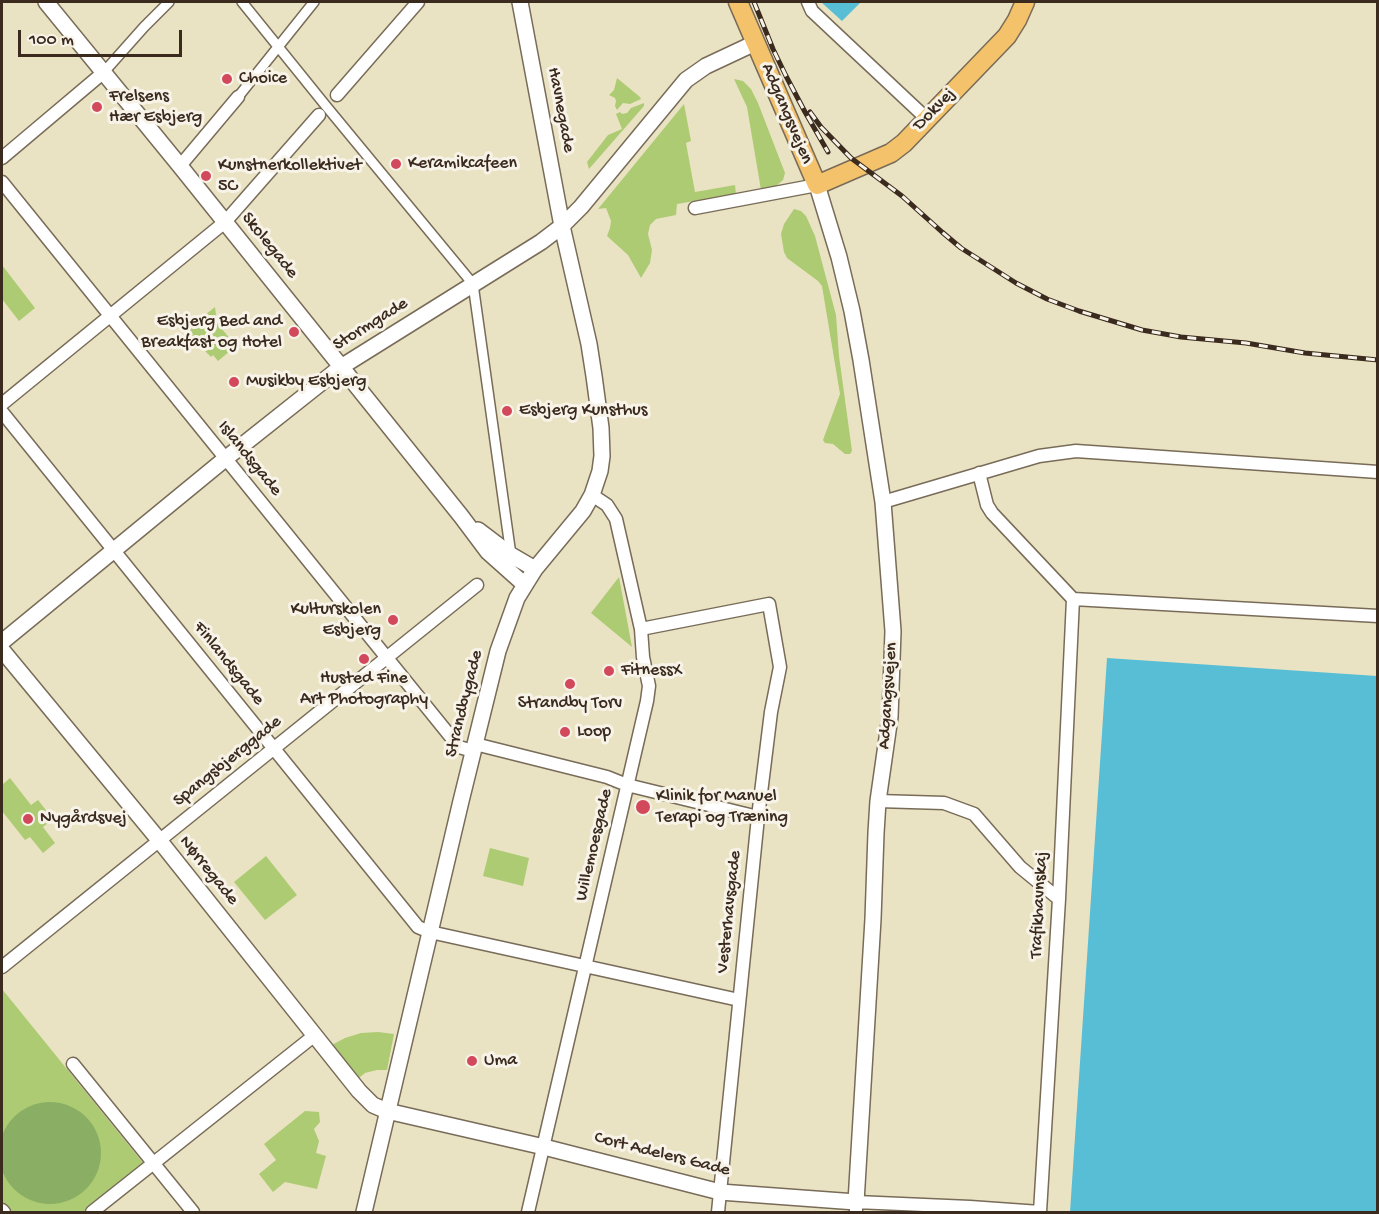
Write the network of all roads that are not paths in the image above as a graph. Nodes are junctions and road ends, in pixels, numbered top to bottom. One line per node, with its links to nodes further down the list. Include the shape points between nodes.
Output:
1 (46, 2): 12 (street, Skolegade)
2 (170, 2): 12 (street)
3 (242, 2): 11 (street)
4 (315, 2): 11 (street)
5 (418, 2): 13 (street)
6 (520, 2): 23 (street, Havnegade)
7 (738, 2): 10 (main road, Adgangsvejen)
8 (808, 2): 16 (street, via 812,11)
9 (1025, 2): 16 (main road, Dokvej, via 1007,36)
10 (756, 44): 20 (main road, Adgangsvejen); 23 (street, Stormgade, via 706,66 686,80)
11 (278, 47): 14 (street); 15 (street)
12 (104, 72): 17 (street); 18 (street, Skolegade)
13 (337, 95): 15 (street)
14 (238, 96): 18 (street)
15 (322, 111): 22 (street); 24 (street)
16 (926, 118): 20 (main road, Dokvej, via 891,153)
17 (2, 158)
18 (180, 166): 22 (street, Skolegade)
19 (2, 182): 25 (street, Islandsgade)
20 (817, 185): 21 (street, Adgangsvejen); 33 (street, Adgangsvejen, via 854,321)
21 (695, 208)
22 (225, 222): 25 (street); 26 (street, Skolegade)
23 (562, 225): 24 (street, Stormgade); 32 (street, Strandbygade, via 589,345 601,428 600,471)
24 (473, 284): 26 (street, Stormgade); 36 (street)
25 (111, 316): 27 (street); 29 (street, Islandsgade)
26 (341, 368): 29 (street, Stormgade); 34 (street, Skolegade)
27 (2, 404)
28 (2, 412): 35 (street, Finlandsgade)
29 (225, 459): 35 (street, Stormgade); 45 (street, Islandsgade)
30 (1377, 472): 31 (street, via 1076,451 1039,456)
31 (979, 473): 33 (street); 40 (street, via 992,513)
32 (592, 495): 37 (street, Strandbygade); 42 (street, Willemoesgade, via 607,505 616,519)
33 (883, 502): 49 (street, Adgangsvejen, via 893,642 890,717)
34 (461, 516): 36 (street, Skolegade); 39 (street, Skolegade, via 488,552)
35 (113, 550): 43 (street, Stormgade); 47 (street, Finlandsgade)
36 (511, 555): 37 (street, Skolegade)
37 (535, 569): 39 (street, Strandbygade)
38 (477, 585): 45 (street, Spangsbjerggade)
39 (525, 585): 46 (street, Strandbygade, via 498,651)
40 (1073, 599): 41 (street); 52 (street, Trafikhavnskaj)
41 (1377, 616)
42 (640, 629): 48 (street, Willemoesgade, via 649,686); 50 (street, Vesterhavsgade, via 769,604 780,667)
43 (2, 642)
44 (2, 650): 51 (street, Nørregade)
45 (387, 657): 46 (street, Islandsgade, via 459,747); 47 (street, Spangsbjerggade)
46 (474, 748): 48 (street, via 607,777); 53 (street, Strandbygade)
47 (273, 749): 51 (street, Spangsbjerggade); 53 (street, Finlandsgade, via 412,921)
48 (627, 785): 50 (street); 54 (street, Willemoesgade)
49 (878, 801): 52 (street, via 944,803 974,814 1020,867); 63 (street, Adgangsvejen)
50 (758, 817): 56 (street, Vesterhavsgade)
51 (159, 840): 55 (street, Spangsbjerggade); 57 (street, Nørregade)
52 (1059, 899): 69 (street, Trafikhavnskaj)
53 (430, 932): 54 (street); 59 (street, Strandbygade)
54 (585, 966): 56 (street); 60 (street, Willemoesgade)
55 (2, 967)
56 (739, 1000): 62 (street, Vesterhavsgade)
57 (315, 1035): 59 (street, Nørregade, via 358,1091 373,1105); 61 (street)
58 (73, 1064): 61 (street)
59 (387, 1111): 60 (street, Cort Adelers Gade); 66 (street, Strandbygade)
60 (544, 1147): 62 (street, Cort Adelers Gade); 67 (street, Willemoesgade)
61 (153, 1164): 64 (street); 65 (street)
62 (720, 1192): 63 (street, Cort Adelers Gade); 68 (street, Vesterhavsgade)
63 (856, 1207): 69 (street, Cort Adelers Gade, via 970,1207)
64 (92, 1212)
65 (193, 1212)
66 (364, 1212)
67 (528, 1212)
68 (718, 1212)
69 (1040, 1212)

